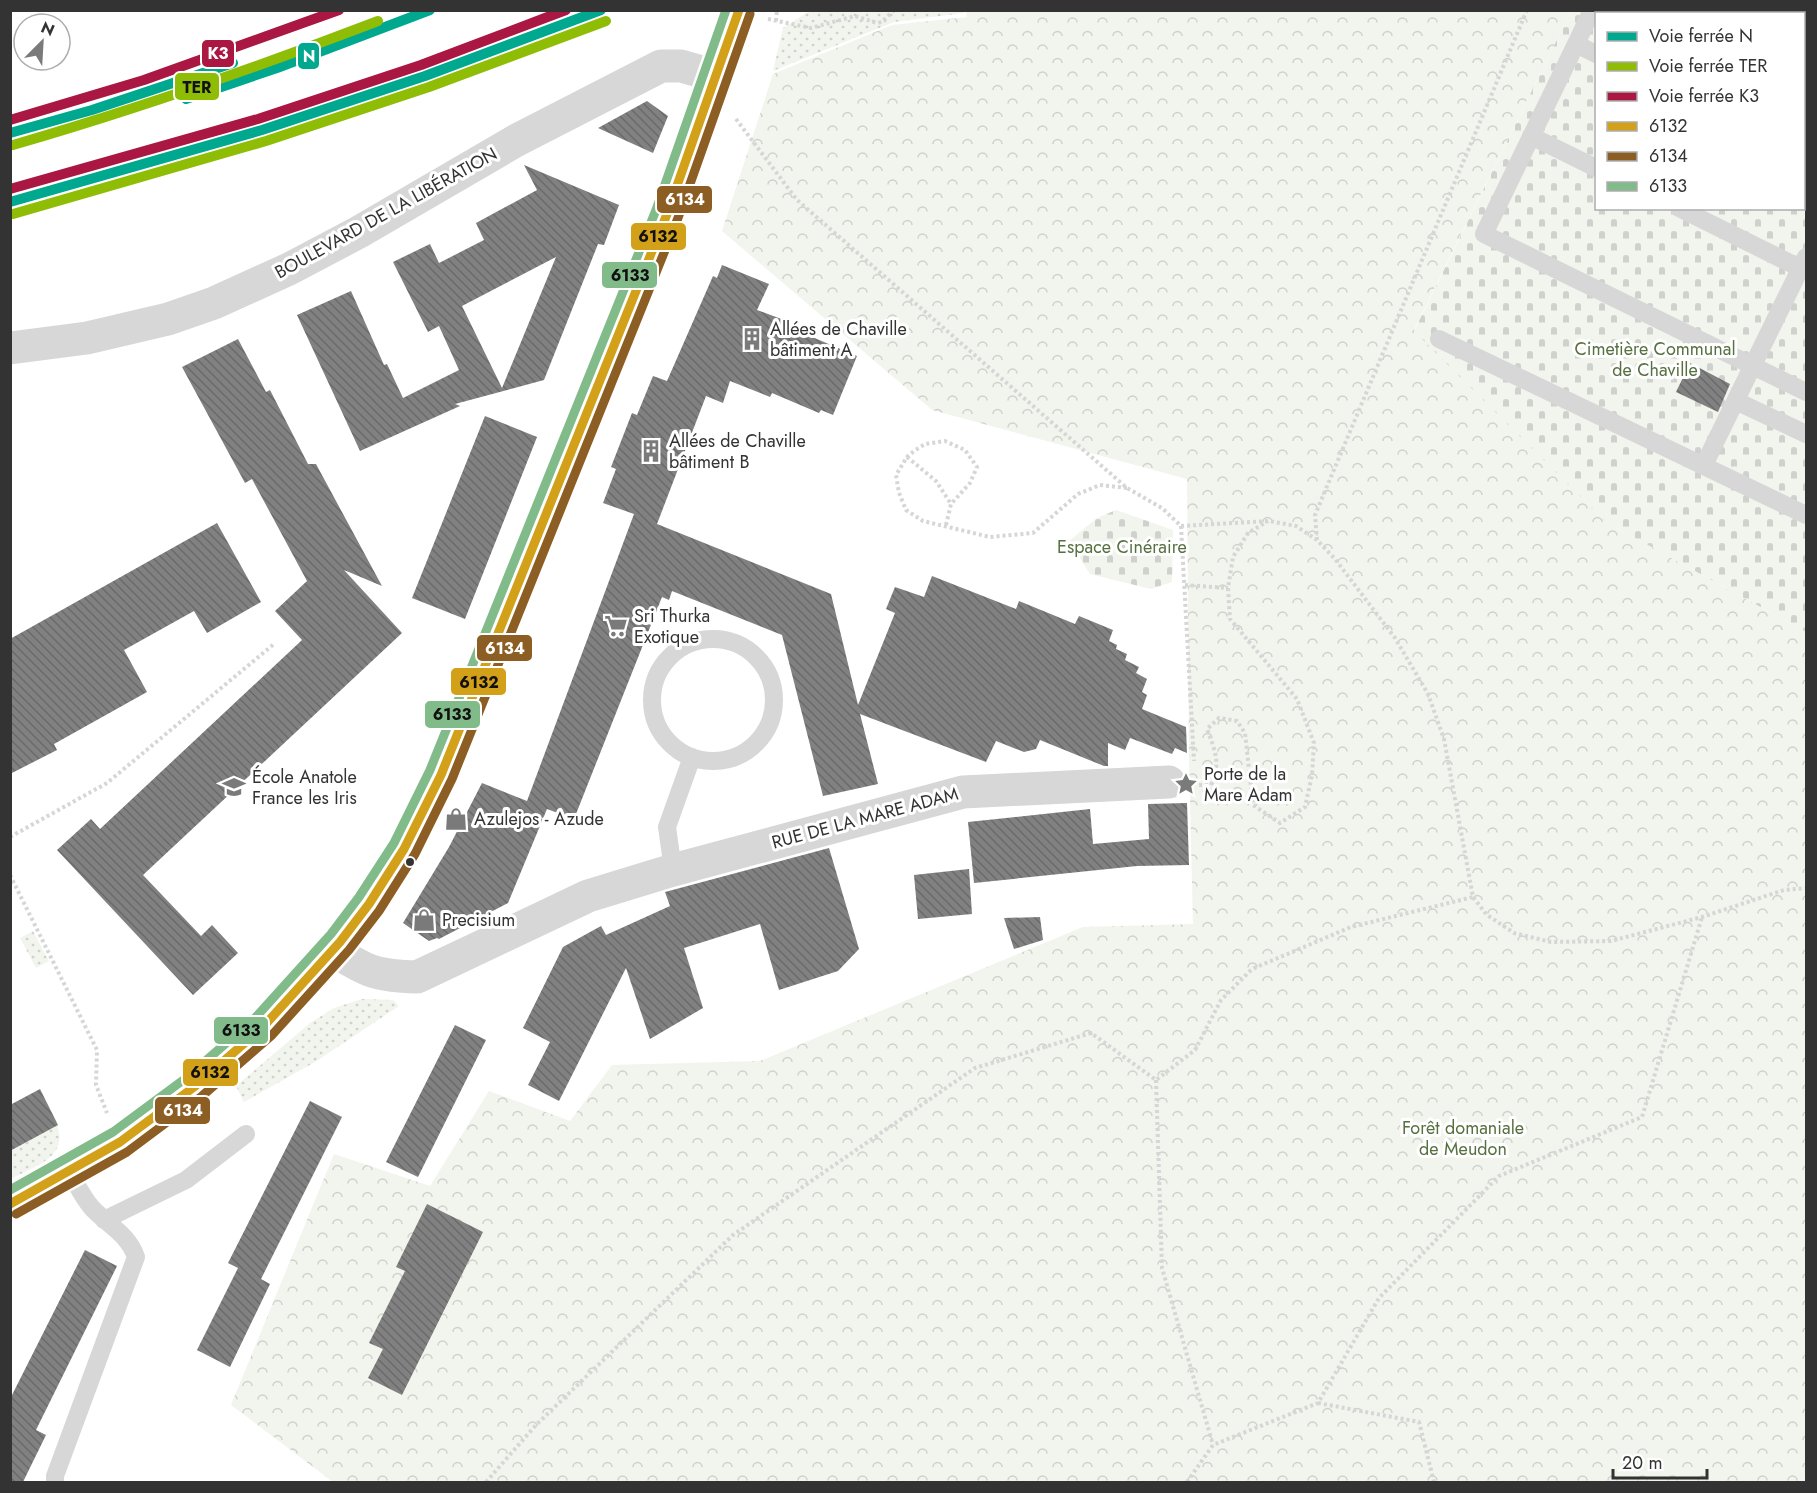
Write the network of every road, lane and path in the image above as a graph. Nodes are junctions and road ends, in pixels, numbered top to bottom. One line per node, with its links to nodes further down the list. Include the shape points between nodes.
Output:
1 (777, 10): 6 (path)
2 (894, 10): 6 (path, via 877,23 855,16 811,28)
3 (1527, 10): 28 (path, via 1315,515)
4 (1592, 10): 7 (lane)
5 (738, 12): 6 (path); 9 (main road)
6 (776, 21)
7 (1576, 44): 8 (lane); 10 (lane)
8 (1595, 54)
9 (714, 82): 15 (street, BOULEVARD DE LA LIBÉRATION, via 681,66 661,66 517,140 359,232 214,303 168,319 98,335); 22 (path, via 797,200); 40 (main road, via 667,214 441,775 404,849)
10 (1531, 136): 11 (lane); 16 (lane, via 1484,234)
11 (1595, 168)
12 (1683, 210): 13 (lane)
13 (1805, 266): 16 (lane)
14 (1438, 339): 21 (lane)
15 (10, 348)
16 (1752, 366): 17 (lane); 18 (lane)
17 (1806, 392)
18 (1736, 401): 19 (lane); 21 (lane)
19 (1806, 434)
20 (907, 457): 23 (path, via 936,481); 23 (path, via 925,444 945,441 965,450 977,466 970,483); 26 (path, via 896,475 906,510 923,521)
21 (1704, 465): 24 (lane)
22 (1127, 488): 26 (path, via 1100,485 1078,495 1033,533 990,537); 27 (path, via 1162,508)
23 (951, 504): 26 (path)
24 (1806, 515)
25 (1269, 520): 27 (path); 28 (path, via 1296,526); 30 (path, via 1248,533 1233,557)
26 (946, 525)
27 (1181, 526): 29 (path)
28 (1317, 540): 38 (path, via 1395,638 1428,694 1444,739)
29 (1185, 585): 30 (path); 33 (path)
30 (1228, 588): 33 (path, via 1230,619 1297,699 1314,743 1305,807 1280,823 1253,805 1245,733 1237,721 1219,718 1207,729 1216,754 1217,771 1211,785)
31 (274, 644): 34 (path, via 107,783)
32 (692, 757): 32 (lane, via 709,761 727,759 757,743 767,729 773,712 771,678 750,651 734,642 700,640 684,646 660,670 653,687 652,704 664,736); 35 (lane, via 667,827)
33 (1184, 777): 35 (street, RUE DE LA MARE ADAM, via 963,792)
34 (10, 837)
35 (673, 870): 40 (street, RUE DE LA MARE ADAM, via 588,896 417,977 375,973)
36 (10, 875): 43 (path, via 97,1050 96,1085)
37 (1806, 888): 39 (path, via 1784,890)
38 (1473, 897): 39 (path, via 1487,915 1514,933 1551,942 1611,941); 41 (path, via 1351,927 1252,969 1221,1000 1195,1050)
39 (1702, 917): 47 (path, via 1642,1117 1498,1176 1379,1298)
40 (333, 950): 43 (main road, via 262,1027 194,1087)
41 (1156, 1080): 48 (path, via 1162,1268); 50 (path, via 1091,1033 975,1068 733,1235 536,1425)
42 (246, 1134): 46 (lane, via 186,1180)
43 (120, 1142): 44 (main road)
44 (69, 1171): 45 (main road); 46 (lane, via 90,1206)
45 (10, 1204)
46 (104, 1220): 49 (lane, via 121,1232 136,1257)
47 (1318, 1403): 48 (path); 52 (path, via 1419,1422)
48 (1213, 1445): 51 (path)
49 (55, 1482)
50 (486, 1482)
51 (1187, 1482)
52 (1434, 1482)

